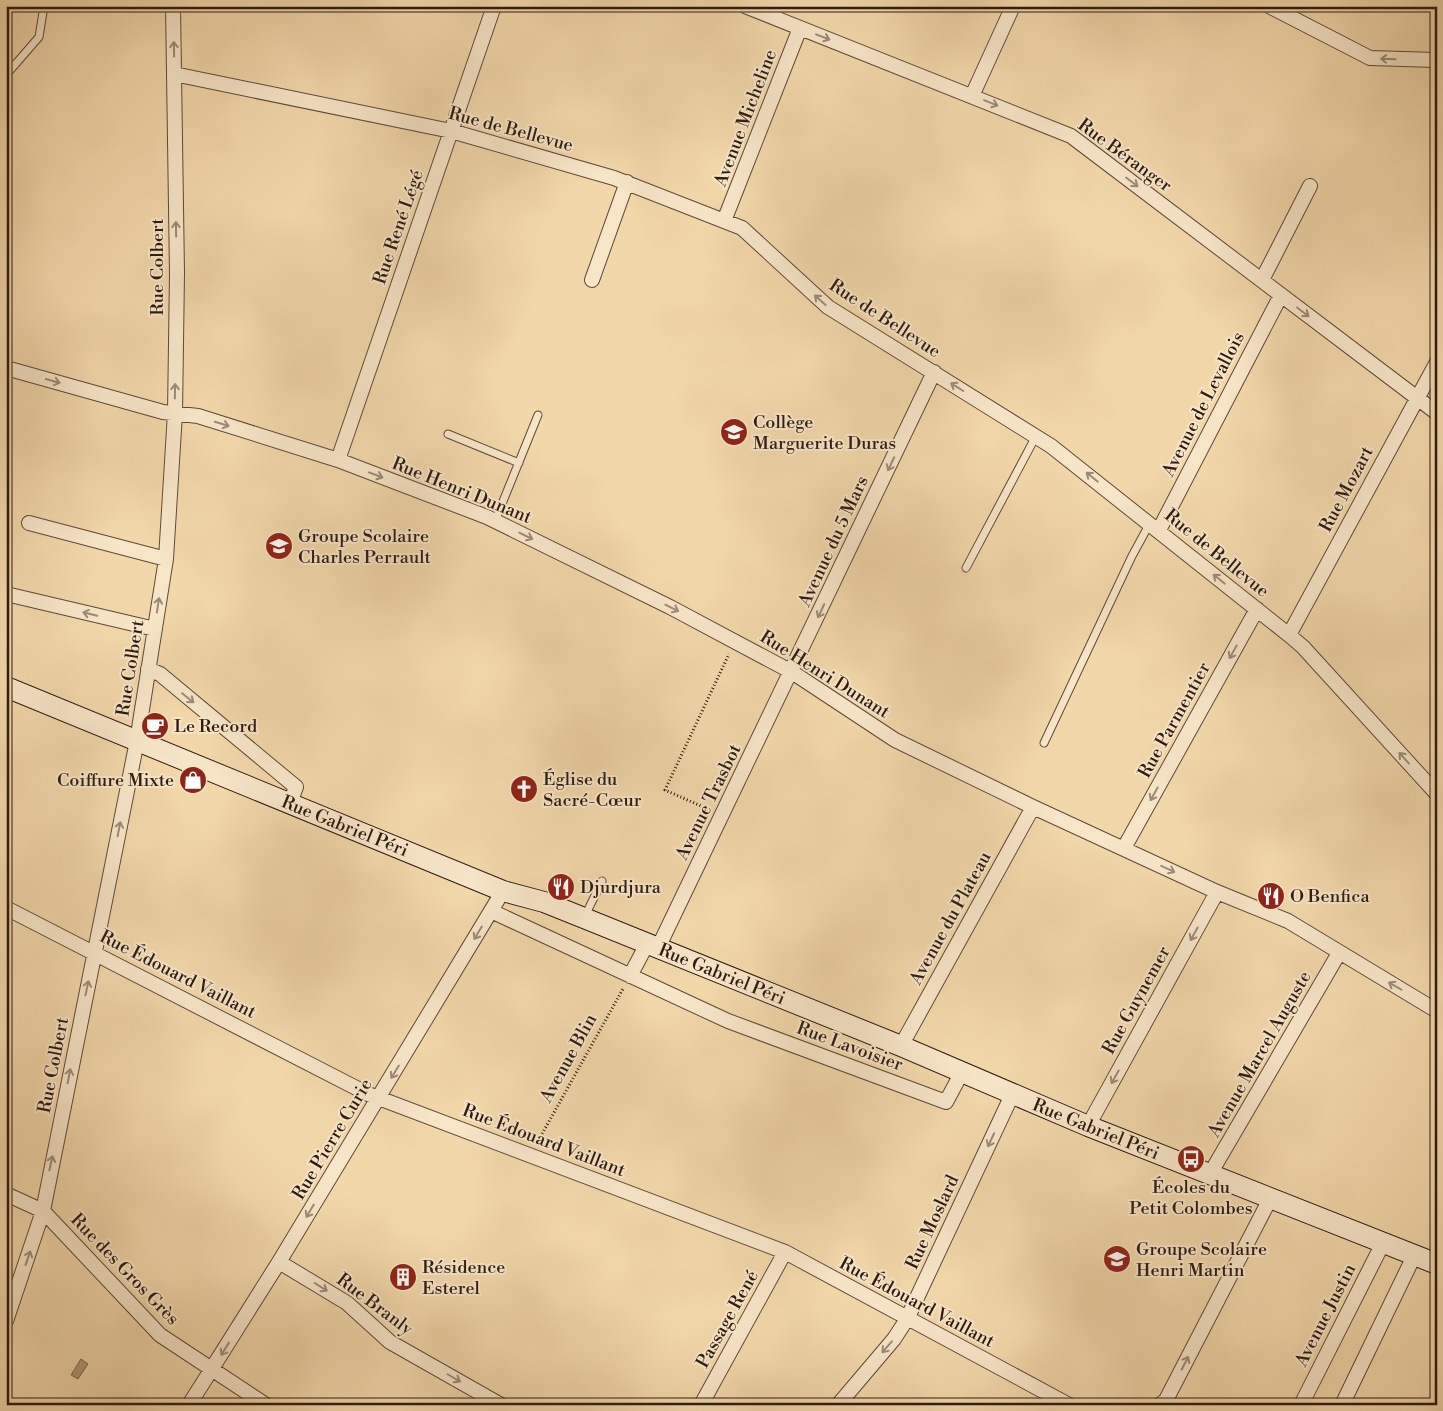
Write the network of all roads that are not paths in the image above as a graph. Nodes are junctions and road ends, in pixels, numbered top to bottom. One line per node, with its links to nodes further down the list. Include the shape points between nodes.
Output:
1 (44, 6): 10 (lane, via 39,37)
2 (174, 6): 9 (street, Rue Colbert, one-way to 2)
3 (494, 6): 12 (street, Rue René Légé)
4 (746, 6): 7 (street, Rue Béranger)
5 (1013, 6): 11 (street)
6 (1269, 6): 8 (street, one-way to 6, via 1370,58)
7 (800, 28): 11 (street, Rue Béranger, one-way to 11); 15 (street, Avenue Micheline)
8 (1437, 60)
9 (174, 74): 12 (street, Rue de Bellevue); 23 (street, Rue Colbert, one-way to 9)
10 (6, 75)
11 (972, 96): 17 (street, Rue Béranger, one-way to 17, via 1071,136)
12 (451, 131): 13 (street, Rue de Bellevue); 28 (street, Rue René Légé)
13 (626, 182): 15 (street, Rue de Bellevue); 16 (street)
14 (1310, 186): 17 (street)
15 (724, 221): 21 (street, Rue de Bellevue, one-way to 15, via 828,307 742,228)
16 (592, 280)
17 (1262, 280): 18 (street, Rue Béranger)
18 (1281, 295): 22 (street, Rue Béranger, one-way to 22); 32 (street, Avenue de Levallois)
19 (1437, 362): 22 (street, Rue Mozart)
20 (6, 368): 23 (street, Rue Henri Dunant, one-way to 23)
21 (934, 372): 27 (street, Rue de Bellevue, one-way to 21); 40 (street, Avenue du 5 Mars, one-way to 40)
22 (1417, 399): 24 (street, Rue Béranger); 38 (street, Rue Mozart)
23 (175, 413): 28 (street, Rue Henri Dunant, one-way to 28, via 198,416); 33 (street, Rue Colbert)
24 (1437, 413)
25 (538, 415): 29 (lane)
26 (448, 434): 29 (lane)
27 (1036, 436): 32 (street, Rue de Bellevue, one-way to 27, via 1069,458); 34 (lane)
28 (338, 460): 30 (street, Rue Henri Dunant, one-way to 30)
29 (519, 463): 30 (lane)
30 (495, 521): 40 (street, Rue Henri Dunant, one-way to 40)
31 (29, 523): 33 (street)
32 (1154, 526): 36 (street, Rue de Bellevue, one-way to 32); 43 (lane, via 1132,556)
33 (166, 559): 37 (street, Rue Colbert, one-way to 33)
34 (966, 568)
35 (6, 594): 37 (street, one-way to 35)
36 (1257, 609): 38 (street, Rue de Bellevue); 47 (street, Rue Parmentier, one-way to 47)
37 (155, 629): 39 (street, Rue Colbert)
38 (1289, 635): 44 (street, Rue de Bellevue, one-way to 38, via 1304,647)
39 (148, 669): 42 (street, Rue Colbert); 45 (street, one-way to 45, via 160,674 296,786)
40 (792, 672): 46 (street, Rue Henri Dunant, via 895,740); 54 (street, Avenue Trasbot, via 722,816)
41 (6, 687): 42 (main road, Rue Gabriel Péri)
42 (137, 741): 45 (main road, Rue Gabriel Péri); 55 (street, Rue Colbert, one-way to 42)
43 (1044, 743)
44 (1437, 794)
45 (290, 803): 49 (main road, Rue Gabriel Péri)
46 (1033, 807): 47 (street, Rue Henri Dunant); 59 (street, Avenue du Plateau)
47 (1124, 848): 50 (street, Rue Henri Dunant, one-way to 50)
48 (602, 881): 53 (lane)
49 (503, 891): 52 (street, Rue Pierre Curie); 53 (main road, Rue Gabriel Péri, via 544,902)
50 (1217, 892): 56 (street, Rue Henri Dunant, via 1288,921); 63 (street, Rue Guynemer, one-way to 63)
51 (6, 908): 55 (street, Rue Édouard Vaillant)
52 (491, 911): 57 (street, Rue Lavoisier); 62 (street, Rue Pierre Curie, one-way to 62)
53 (584, 918): 54 (main road, Rue Gabriel Péri)
54 (652, 946): 57 (street, Avenue Trasbot); 59 (main road, Rue Gabriel Péri)
55 (95, 952): 62 (street, Rue Édouard Vaillant); 67 (street, Rue Colbert, one-way to 55)
56 (1339, 953): 58 (street, Rue Henri Dunant, one-way to 56); 64 (street, Avenue Marcel Auguste)
57 (630, 976): 60 (street, Rue Lavoisier, via 728,1021 946,1102)
58 (1437, 1011)
59 (901, 1046): 60 (main road, Rue Gabriel Péri)
60 (962, 1072): 61 (main road, Rue Gabriel Péri)
61 (1012, 1095): 63 (main road, Rue Gabriel Péri); 73 (street, Rue Moslard, one-way to 73)
62 (379, 1098): 69 (street, Rue Édouard Vaillant); 71 (street, Rue Pierre Curie, one-way to 71)
63 (1088, 1126): 64 (main road, Rue Gabriel Péri)
64 (1210, 1174): 66 (main road, Rue Gabriel Péri)
65 (6, 1194): 67 (street, Rue des Gros Grès)
66 (1271, 1197): 68 (main road, Rue Gabriel Péri); 82 (street, one-way to 66, via 1166,1400)
67 (42, 1211): 74 (street, Rue Colbert, one-way to 67); 75 (street, Rue des Gros Grès, via 160,1334)
68 (1383, 1243): 70 (main road, Rue Gabriel Péri); 83 (street, Avenue Justin)
69 (785, 1252): 73 (street, Rue Édouard Vaillant); 79 (street, Passage René)
70 (1414, 1256): 72 (main road, Rue Gabriel Péri); 84 (street)
71 (279, 1262): 75 (street, Rue Pierre Curie, one-way to 75); 78 (street, Rue Branly, one-way to 78, via 347,1303 390,1342)
72 (1437, 1264)
73 (907, 1319): 80 (street, Rue Moslard, one-way to 80); 81 (street, Rue Édouard Vaillant)
74 (6, 1320)
75 (213, 1369): 76 (street, Rue Pierre Curie); 77 (street, Rue des Gros Grès)
76 (189, 1405)
77 (266, 1405)
78 (501, 1405)
79 (701, 1405)
80 (838, 1405)
81 (1069, 1405)
82 (1160, 1405)
83 (1301, 1405)
84 (1342, 1405)

